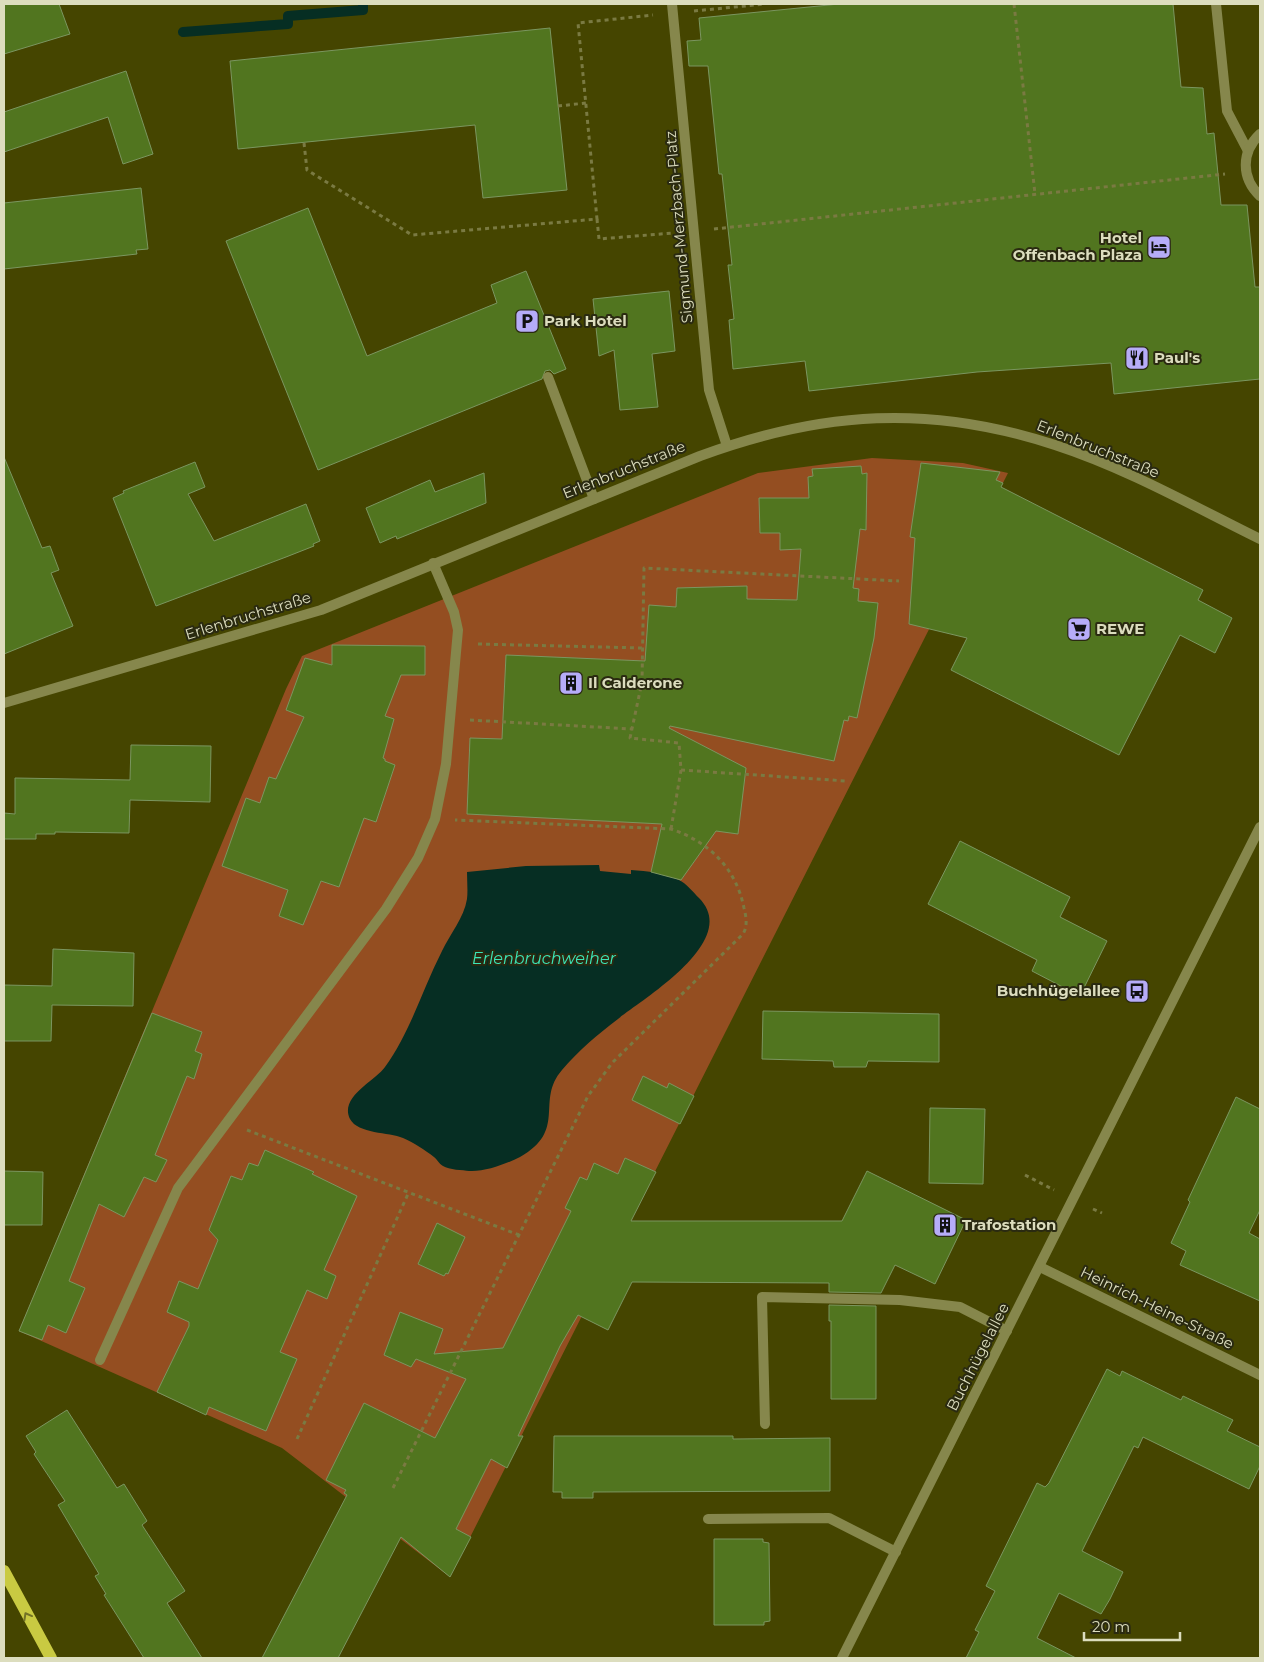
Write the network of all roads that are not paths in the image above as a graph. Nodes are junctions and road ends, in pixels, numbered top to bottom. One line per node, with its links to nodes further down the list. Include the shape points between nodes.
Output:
1 (1216, 4): 4 (street, via 1227,111)
2 (672, 8): 7 (street, Sigmund-Merzbach-Platz, via 709,390)
3 (1260, 134): 4 (street)
4 (1248, 150): 5 (street, via 1245,172)
5 (1260, 196)
6 (548, 377): 8 (street)
7 (727, 446): 8 (street, Erlenbruchstraße); 9 (street, Erlenbruchstraße, via 798,427 859,418 919,418 974,424 1038,440 1084,456 1143,481)
8 (594, 499): 10 (street, Erlenbruchstraße)
9 (1260, 539)
10 (433, 563): 11 (street, Erlenbruchstraße, via 292,620); 15 (street, via 454,612 458,630 452,719 435,819 418,858 386,909 178,1188)
11 (4, 704)
12 (1260, 827): 13 (street, Buchhügelallee)
13 (1040, 1267): 14 (street, Buchhügelallee); 16 (street, Heinrich-Heine-Straße)
14 (1007, 1331): 17 (street, via 960,1307 900,1300 762,1297); 19 (street, Buchhügelallee)
15 (100, 1360)
16 (1260, 1375)
17 (765, 1424)
18 (708, 1519): 19 (street, via 829,1518)
19 (896, 1552): 22 (street, Buchhügelallee)
20 (4, 1571): 21 (main road, one-way to 20)
21 (51, 1658)
22 (842, 1658)

